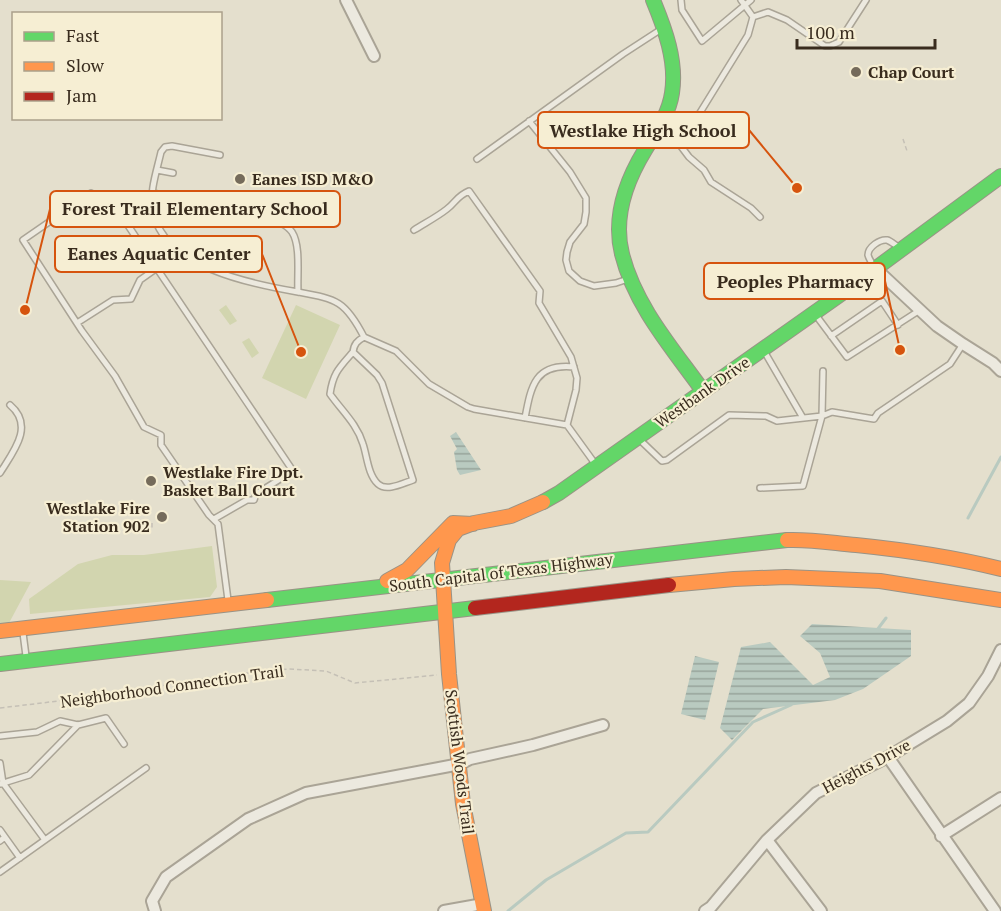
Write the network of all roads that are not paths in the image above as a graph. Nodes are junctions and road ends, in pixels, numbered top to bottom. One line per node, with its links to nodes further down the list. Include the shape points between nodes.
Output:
1 (346, 0): 9 (street)
2 (653, 0): 8 (main road)
3 (681, 0): 6 (lane, via 682,10 702,41)
4 (751, 0): 6 (lane)
5 (866, 0): 7 (lane, via 839,42 830,46 768,12)
6 (743, 3): 7 (lane)
7 (753, 16): 17 (lane, via 748,35 680,145 711,182)
8 (664, 28): 10 (lane); 22 (main road, via 673,64 672,94 630,180 620,211 622,252)
9 (374, 56)
10 (529, 121): 12 (lane); 22 (lane, via 586,198 584,224 567,252 569,271 594,286)
11 (220, 155): 13 (lane, via 165,147)
12 (477, 159)
13 (157, 170): 14 (lane); 16 (lane)
14 (173, 173)
15 (1001, 176): 19 (main road, Westbank Drive)
16 (153, 193): 23 (lane, via 152,210 158,225 182,253 217,272); 23 (lane, via 276,220 286,226 297,246)
17 (760, 217)
18 (414, 230): 33 (lane, via 469,191 540,291 539,303)
19 (901, 249): 21 (main road, Westbank Drive); 21 (lane, via 887,240 876,243 868,255)
20 (157, 268): 26 (lane, via 140,280 131,299 113,300); 26 (lane, via 121,215 91,193 23,240); 46 (lane, via 293,471 256,494 254,500 247,500)
21 (875, 268): 24 (street); 25 (main road, Westbank Drive)
22 (630, 279): 36 (main road)
23 (297, 292): 29 (lane, via 330,298 344,306)
24 (920, 310): 27 (lane); 30 (street)
25 (814, 313): 28 (lane); 31 (main road, Westbank Drive)
26 (77, 323): 46 (lane, via 115,376 144,427 161,435 161,445)
27 (898, 325): 28 (lane, via 847,357); 28 (lane, via 882,300)
28 (831, 336)
29 (364, 337): 32 (lane, via 358,340); 39 (lane, via 396,351 429,384 468,406)
30 (963, 344): 34 (street); 38 (lane, via 950,364 874,419 832,411)
31 (763, 349): 36 (main road, Westbank Drive); 40 (lane)
32 (353, 352): 32 (lane, via 382,383 413,480 392,487 377,483 357,430 330,394 336,371)
33 (574, 367): 39 (lane, via 561,365 537,378); 41 (lane, via 576,390)
34 (1001, 370)
35 (823, 371): 38 (lane)
36 (703, 391): 42 (main road, Westbank Drive)
37 (10, 405): 44 (lane, via 20,417 21,434)
38 (822, 416): 40 (lane); 45 (lane, via 804,486)
39 (525, 418): 41 (lane)
40 (803, 418): 42 (lane, via 777,421 766,416 729,415 662,461)
41 (567, 425): 43 (lane)
42 (638, 437): 43 (main road, Westbank Drive)
43 (597, 466): 47 (main road, Westbank Drive, via 532,509)
44 (0, 473)
45 (760, 488)
46 (214, 519): 52 (lane, via 218,524)
47 (473, 524): 49 (main road, Westbank Drive, via 458,529 451,537 442,563); 50 (main road, via 453,523 407,570)
48 (1001, 569): 49 (main road, South Capital of Texas Highway, via 909,550 804,540)
49 (443, 579): 50 (main road, South Capital of Texas Highway); 53 (main road, Westbank Drive)
50 (376, 587): 52 (main road, South Capital of Texas Highway)
51 (1001, 600): 53 (main road, South Capital of Texas Highway, via 880,581 786,577 623,590)
52 (228, 604): 54 (main road, South Capital of Texas Highway)
53 (445, 611): 57 (main road, South Capital of Texas Highway); 65 (main road, Scottish Woods Trail)
54 (22, 629): 55 (main road, South Capital of Texas Highway); 57 (lane)
55 (0, 631)
56 (1001, 650): 63 (street, Heights Drive, via 969,703)
57 (26, 661): 58 (main road, South Capital of Texas Highway)
58 (0, 664)
59 (78, 725): 61 (lane, via 60,721 37,732); 62 (lane, via 106,718); 67 (lane, via 29,775)
60 (603, 725): 65 (street)
61 (0, 736)
62 (124, 744)
63 (888, 758): 70 (street); 73 (street, Heights Drive, via 816,793)
64 (0, 763): 67 (lane)
65 (460, 764): 76 (main road, Scottish Woods Trail, via 463,804); 77 (street, via 306,793 248,819 166,877 152,901)
66 (146, 768): 72 (lane)
67 (2, 784): 72 (lane)
68 (1001, 798): 70 (street)
69 (0, 830): 71 (lane)
70 (941, 836): 81 (street)
71 (3, 839): 74 (lane)
72 (45, 840): 74 (lane)
73 (767, 840): 79 (street, Heights Drive); 80 (street)
74 (20, 858): 75 (lane)
75 (0, 872)
76 (483, 908): 78 (street)
77 (155, 911)
78 (444, 911)
79 (705, 911)
80 (821, 911)
81 (995, 911)

